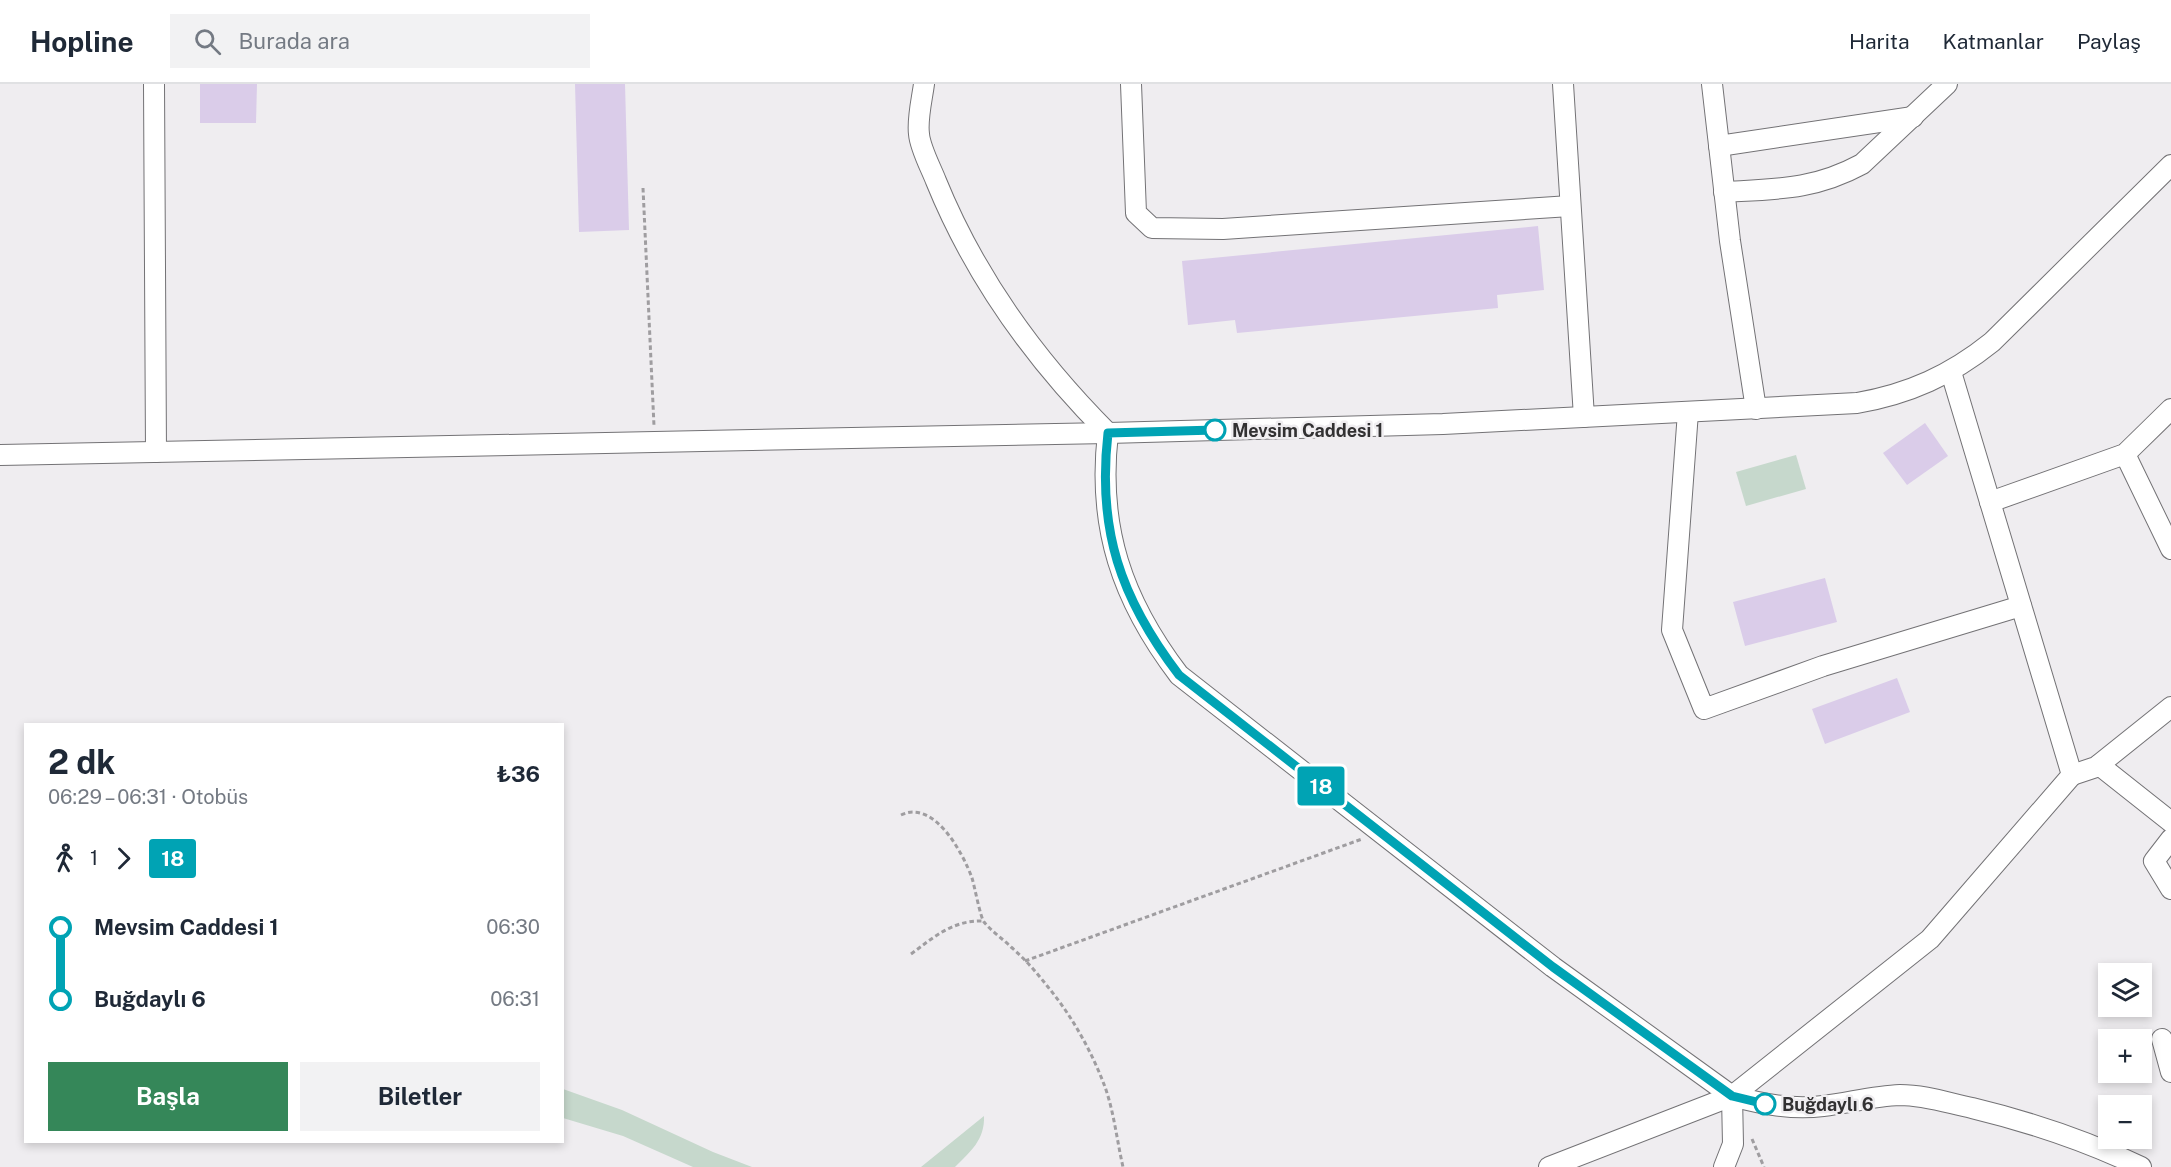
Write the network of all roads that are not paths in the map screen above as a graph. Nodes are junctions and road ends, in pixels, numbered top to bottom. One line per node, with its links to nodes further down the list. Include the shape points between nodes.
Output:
1 (154, 84): 18 (street)
2 (924, 84): 17 (street, via 918,134 967,247 1034,350)
3 (1131, 84): 11 (street, via 1136,213 1152,228 1223,229)
4 (1563, 84): 11 (street)
5 (1712, 84): 8 (street)
6 (1937, 88): 7 (street)
7 (1913, 117): 8 (street); 10 (street, via 1862,164 1828,180 1791,188)
8 (1719, 146): 10 (street)
9 (2171, 165): 12 (street, via 1992,342)
10 (1724, 192): 14 (street)
11 (1570, 206): 16 (street)
12 (1951, 372): 14 (street, via 1882,399 1833,406); 21 (street)
13 (2171, 408): 19 (street)
14 (1756, 409): 15 (street)
15 (1688, 412): 16 (street); 23 (street, via 1672,630 1704,709 1823,666)
16 (1584, 417): 17 (street)
17 (1108, 433): 18 (street); 32 (street, via 1104,480 1114,551 1130,596 1179,675 1553,967)
18 (156, 452): 20 (street)
19 (2125, 454): 21 (street); 22 (street)
20 (0, 455)
21 (1990, 502): 23 (street)
22 (2171, 549)
23 (2021, 606): 26 (street)
24 (2171, 707): 25 (street)
25 (2099, 765): 26 (street); 27 (street)
26 (2072, 775): 32 (street, via 1930,939)
27 (2171, 822)
28 (2171, 839): 29 (street, via 2154,861)
29 (2171, 889)
30 (2162, 1039): 31 (street)
31 (2171, 1072)
32 (1732, 1096): 33 (street); 34 (street, via 1733,1144); 35 (street, via 1802,1107 1881,1096 1923,1097 2047,1129)
33 (1549, 1167)
34 (1724, 1167)
35 (2141, 1167)

